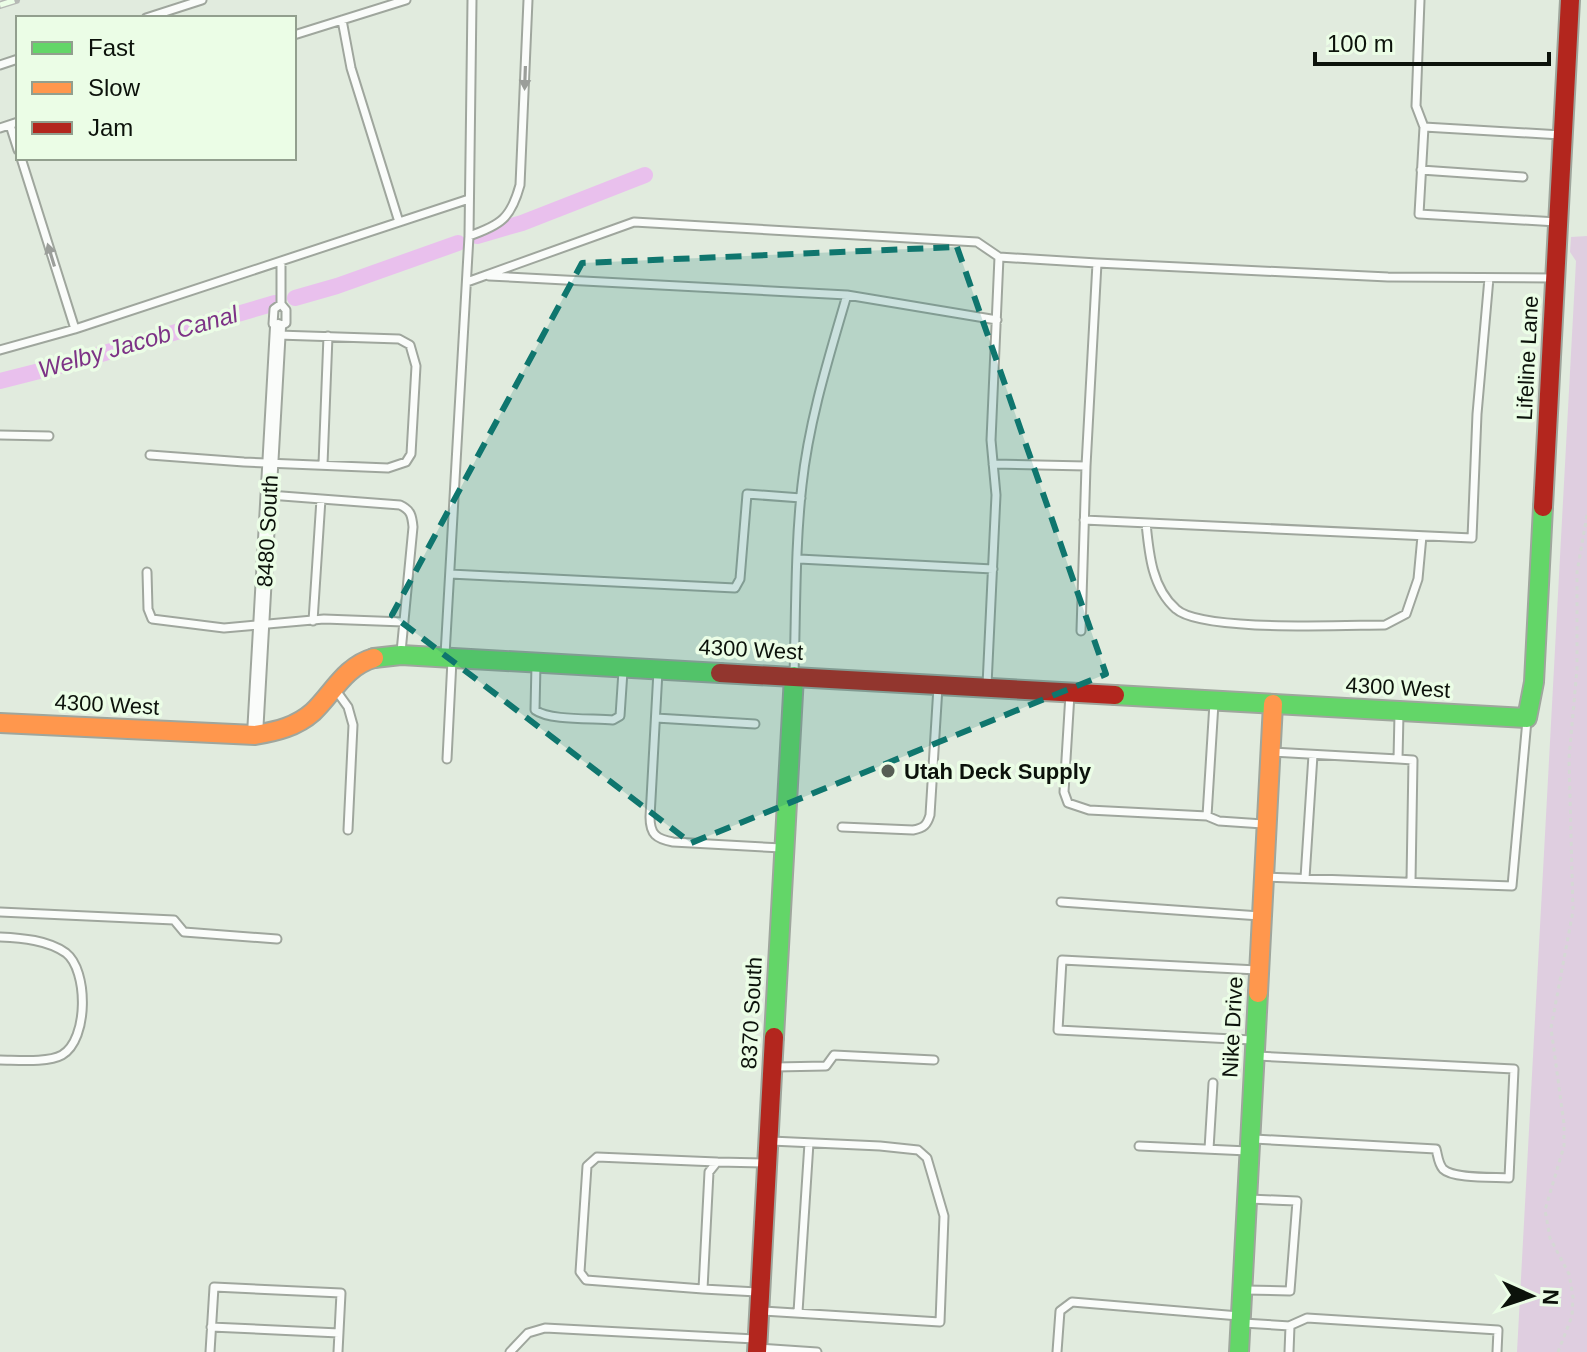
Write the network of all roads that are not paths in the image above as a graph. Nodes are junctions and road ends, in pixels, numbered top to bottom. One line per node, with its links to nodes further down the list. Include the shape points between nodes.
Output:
1 (202, 0): 7 (lane)
2 (406, 0): 8 (lane)
3 (472, 0): 17 (lane)
4 (528, 0): 20 (lane, one-way to 20, via 520,185 503,220)
5 (1420, 0): 11 (lane, via 1416,106)
6 (1570, 0): 13 (street, Lifeline Lane)
7 (152, 16)
8 (342, 20): 9 (lane); 18 (lane, via 351,68)
9 (296, 34)
10 (14, 123): 12 (lane)
11 (1424, 127): 13 (lane); 15 (lane)
12 (0, 128)
13 (1563, 135): 19 (street, Lifeline Lane)
14 (22, 160): 30 (lane, one-way to 14)
15 (1421, 170): 16 (lane); 19 (lane, via 1419,214)
16 (1523, 177)
17 (469, 199): 18 (lane); 20 (lane)
18 (399, 222): 22 (lane)
19 (1559, 222): 26 (street, Lifeline Lane)
20 (469, 236): 27 (lane)
21 (999, 257): 23 (lane); 24 (lane, via 977,242 634,222); 29 (lane)
22 (281, 261): 30 (lane); 31 (lane, via 286,323)
23 (1097, 263): 25 (lane); 40 (lane)
24 (487, 276): 27 (lane); 28 (lane)
25 (1489, 278): 26 (lane); 46 (lane, via 1472,538)
26 (1556, 278): 69 (street, Lifeline Lane, via 1534,682)
27 (467, 282): 50 (lane)
28 (847, 295): 29 (lane); 42 (lane, via 808,444)
29 (997, 320): 39 (lane)
30 (75, 329): 33 (lane)
31 (278, 331): 32 (lane); 37 (street, 8480 South)
32 (328, 336): 38 (lane); 38 (lane, via 404,341 416,366 411,454 406,462 388,468)
33 (0, 350)
34 (0, 435): 35 (lane)
35 (49, 436)
36 (150, 455): 37 (lane)
37 (271, 462): 38 (lane); 41 (street, 8480 South)
38 (323, 464)
39 (993, 464): 40 (lane); 48 (lane)
40 (1086, 466): 44 (lane)
41 (269, 495): 43 (lane); 53 (street, 8480 South)
42 (801, 498): 47 (lane); 50 (lane, via 747,494 735,588)
43 (321, 499): 51 (lane); 52 (lane, via 400,505 411,513)
44 (1084, 520): 45 (lane); 54 (lane)
45 (1146, 523): 46 (lane); 46 (lane, via 1155,582 1177,611 1219,623 1385,625 1406,614 1418,579)
46 (1422, 536)
47 (799, 559): 48 (lane); 60 (lane)
48 (993, 569): 63 (lane)
49 (147, 572): 53 (lane, via 152,619 224,628)
50 (450, 574): 56 (lane)
51 (313, 621): 52 (lane); 53 (lane)
52 (404, 622): 55 (lane)
53 (262, 625): 72 (street, 8480 South)
54 (1081, 631)
55 (401, 655): 56 (street, 4300 West); 62 (street, 4300 West, via 370,659)
56 (448, 658): 57 (street, 4300 West); 75 (lane)
57 (536, 662): 58 (street, 4300 West); 58 (lane, via 534,704 539,714 613,720 622,712)
58 (624, 666): 59 (street, 4300 West)
59 (659, 668): 60 (street, 4300 West); 68 (lane)
60 (794, 676): 61 (street, 4300 West); 81 (street, 8370 South)
61 (939, 684): 63 (street, 4300 West); 79 (lane, via 928,822 913,830)
62 (333, 687): 72 (street, 4300 West, via 312,713 285,730); 80 (lane, via 353,725)
63 (987, 687): 64 (street, 4300 West)
64 (1071, 692): 65 (street, 4300 West); 77 (lane, via 1064,792 1068,803 1089,810)
65 (1214, 701): 66 (street, 4300 West); 77 (lane)
66 (1273, 704): 67 (street, 4300 West); 73 (street, Nike Drive)
67 (1399, 711): 69 (street, 4300 West); 76 (lane)
68 (656, 718): 71 (lane); 81 (lane, via 653,834 673,842)
69 (1527, 718): 84 (lane, via 1512,886)
70 (0, 723): 72 (street, 4300 West)
71 (755, 724)
72 (255, 735)
73 (1271, 752): 74 (lane); 78 (street, Nike Drive)
74 (1313, 755): 76 (lane); 83 (lane)
75 (447, 759)
76 (1398, 759): 84 (lane, via 1413,760)
77 (1207, 816): 78 (lane)
78 (1267, 825): 82 (street, Nike Drive)
79 (842, 827)
80 (348, 830)
81 (784, 848): 94 (street, 8370 South)
82 (1264, 877): 83 (lane); 87 (street, Nike Drive)
83 (1305, 878): 84 (lane)
84 (1411, 881)
85 (1061, 902): 87 (lane)
86 (0, 912): 89 (lane, via 174,920 184,932)
87 (1262, 916): 90 (street, Nike Drive)
88 (0, 937): 92 (lane, via 43,942 75,961 83,1016 62,1055)
89 (277, 939)
90 (1259, 970): 91 (street, Nike Drive); 91 (lane, via 1062,960 1058,1030)
91 (1255, 1048): 98 (street, Nike Drive); 98 (lane, via 1514,1069 1509,1178 1454,1175 1439,1163 1436,1149)
92 (0, 1060)
93 (934, 1060): 94 (lane, via 834,1055 826,1066)
94 (772, 1067): 96 (street, 8370 South)
95 (1213, 1083): 100 (lane)
96 (768, 1141): 97 (lane); 102 (street, 8370 South)
97 (809, 1143): 107 (lane); 107 (lane, via 918,1150 927,1158 944,1216 940,1322)
98 (1250, 1145): 100 (lane); 103 (street, Nike Drive)
99 (1139, 1146): 100 (lane)
100 (1209, 1149)
101 (717, 1162): 102 (lane); 104 (lane, via 709,1172); 104 (lane, via 597,1157 587,1166 580,1272 586,1280)
102 (767, 1163): 106 (street, 8370 South)
103 (1247, 1199): 105 (street, Nike Drive); 105 (lane, via 1297,1201 1290,1291)
104 (703, 1289): 106 (lane)
105 (1242, 1290): 108 (street, Nike Drive)
106 (760, 1302): 107 (lane); 112 (street, 8370 South)
107 (798, 1312)
108 (1241, 1319): 109 (lane); 118 (lane, via 1072,1302 1060,1311); 119 (street, Nike Drive)
109 (1289, 1326): 120 (lane); 121 (lane, via 1307,1318 1498,1330)
110 (211, 1327): 111 (lane); 111 (lane, via 214,1287 341,1293); 114 (lane)
111 (339, 1333): 115 (lane)
112 (757, 1346): 113 (lane); 116 (lane, via 545,1328 528,1333)
113 (788, 1351): 117 (lane)
114 (210, 1352)
115 (338, 1352)
116 (510, 1352)
117 (817, 1352)
118 (1057, 1352)
119 (1239, 1352)
120 (1289, 1352)
121 (1497, 1352)

